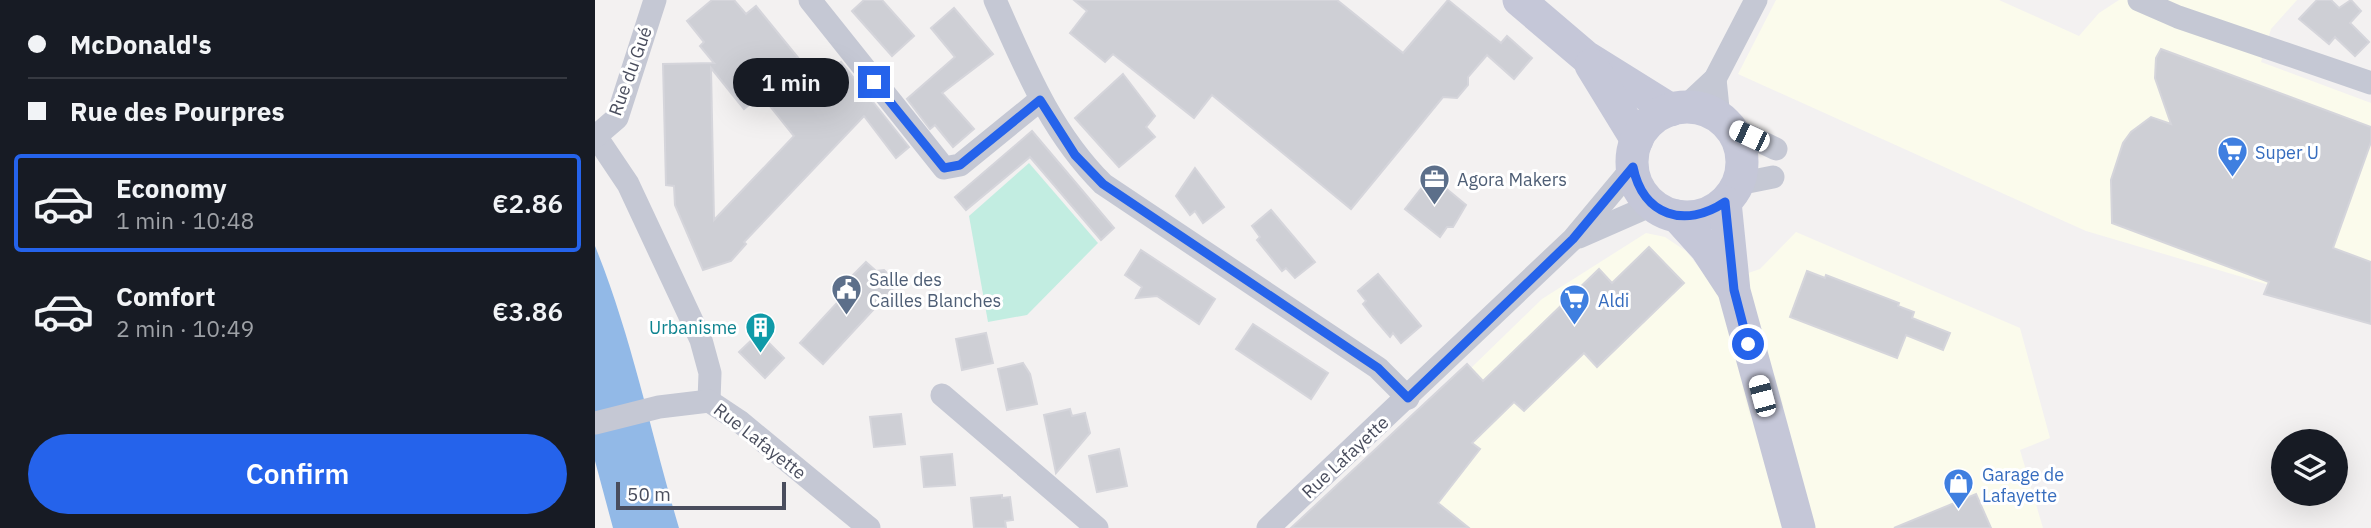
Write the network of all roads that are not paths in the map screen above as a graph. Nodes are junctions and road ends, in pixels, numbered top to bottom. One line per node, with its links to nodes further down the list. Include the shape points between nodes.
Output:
1 (655, 0): 13 (street, Rue du Gué, via 617,118)
2 (810, 0): 10 (street, via 944,168 960,165)
3 (995, 0): 10 (street)
4 (1519, 0): 7 (street)
5 (1756, 0): 8 (street)
6 (2140, 0): 9 (street)
7 (1586, 57): 11 (street); 15 (street)
8 (1715, 79): 11 (street); 12 (street)
9 (2371, 83)
10 (1040, 100): 22 (street, via 1075,155 1103,184 1378,368)
11 (1678, 109): 12 (street, via 1709,111); 15 (street, via 1651,122)
12 (1724, 122): 14 (street); 17 (street, via 1742,155)
13 (595, 136): 23 (street, via 622,173 701,340 710,373)
14 (1776, 149)
15 (1635, 153): 18 (street, via 1636,181); 19 (street, Rue Lafayette)
16 (1773, 177): 17 (street)
17 (1731, 193): 18 (street, via 1711,211 1695,217); 20 (street)
18 (1665, 210): 19 (street, Rue Lafayette); 20 (street, via 1706,248)
19 (1573, 239): 22 (street, Rue Lafayette)
20 (1734, 290): 28 (street)
21 (942, 395): 26 (street)
22 (1408, 398): 27 (street, Rue Lafayette)
23 (709, 401): 24 (street, Rue Lafayette, via 659,407); 25 (street, Rue Lafayette)
24 (595, 423)
25 (869, 528)
26 (1097, 528)
27 (1268, 528)
28 (1799, 528)

